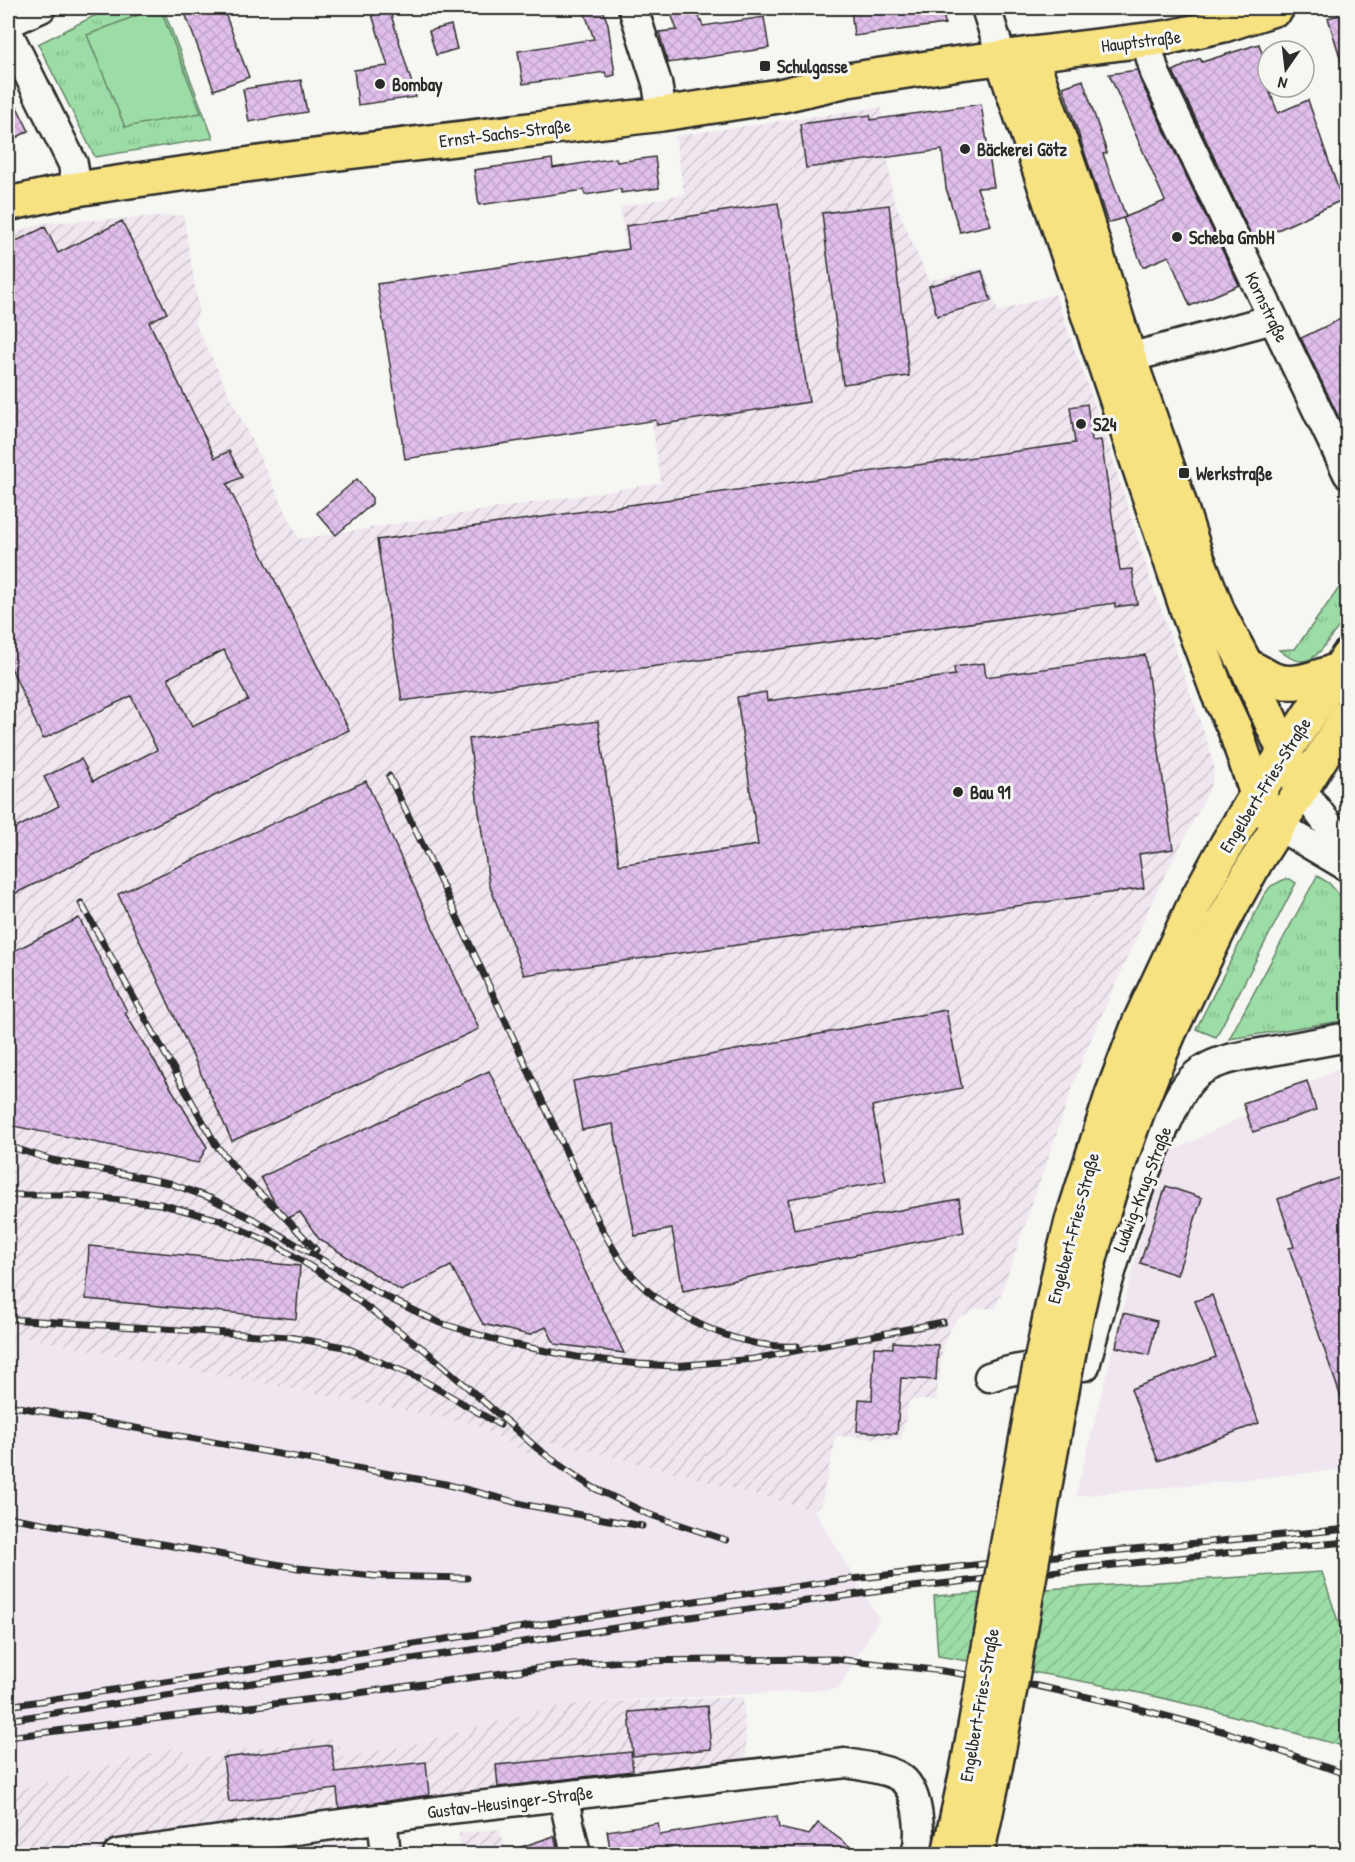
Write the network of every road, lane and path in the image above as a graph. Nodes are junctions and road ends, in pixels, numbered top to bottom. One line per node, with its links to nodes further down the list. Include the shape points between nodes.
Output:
1 (40, 8): 5 (street)
2 (633, 8): 9 (street, via 657,83)
3 (986, 8): 8 (street)
4 (1272, 8): 7 (main road, Hauptstraße, via 1201,32)
5 (8, 23)
6 (8, 33): 10 (street, via 73,165)
7 (1146, 41): 8 (main road, Hauptstraße); 12 (street, Kornstraße, via 1155,73)
8 (1016, 56): 9 (main road, Ernst-Sachs-Straße); 13 (main road, via 1072,175); 20 (main road, via 1170,561)
9 (662, 114): 10 (main road, Ernst-Sachs-Straße)
10 (77, 189): 11 (main road, Ernst-Sachs-Straße)
11 (8, 204)
12 (1273, 319): 13 (street); 14 (street, Kornstraße)
13 (1129, 358): 16 (main road, via 1195,552 1219,614)
14 (1347, 474)
15 (1343, 663): 16 (main road, via 1302,681 1289,682 1274,680); 18 (main road, Engelbert-Fries-Straße)
16 (1246, 664): 18 (main road)
17 (1347, 715): 19 (main road, Engelbert-Fries-Straße)
18 (1285, 753): 19 (main road); 20 (main road, Engelbert-Fries-Straße)
19 (1302, 789): 21 (main road, Engelbert-Fries-Straße); 22 (street, via 1333,831)
20 (1257, 794): 21 (main road); 24 (main road, Engelbert-Fries-Straße, via 1196,902)
21 (1277, 825): 23 (street); 24 (main road, Engelbert-Fries-Straße, via 1222,923)
22 (1347, 859)
23 (1347, 867)
24 (1154, 1027): 33 (main road, Engelbert-Fries-Straße, bridge, via 1112,1095 1059,1273); 34 (main road, Engelbert-Fries-Straße, bridge, via 1139,1105 1084,1280)
25 (1347, 1037): 26 (street, Ludwig-Krug-Straße, via 1229,1058 1188,1082 1153,1152 1102,1301 1085,1366 1039,1365)
26 (989, 1377)
27 (563, 1796): 28 (street, Gustav-Heusinger-Straße); 31 (street); 32 (street, Gustav-Heusinger-Straße, via 846,1763 901,1778 912,1792 918,1814)
28 (382, 1818): 29 (street, Gustav-Heusinger-Straße); 30 (street)
29 (118, 1854)
30 (386, 1854)
31 (576, 1854)
32 (916, 1854)
33 (949, 1854)
34 (977, 1854)

